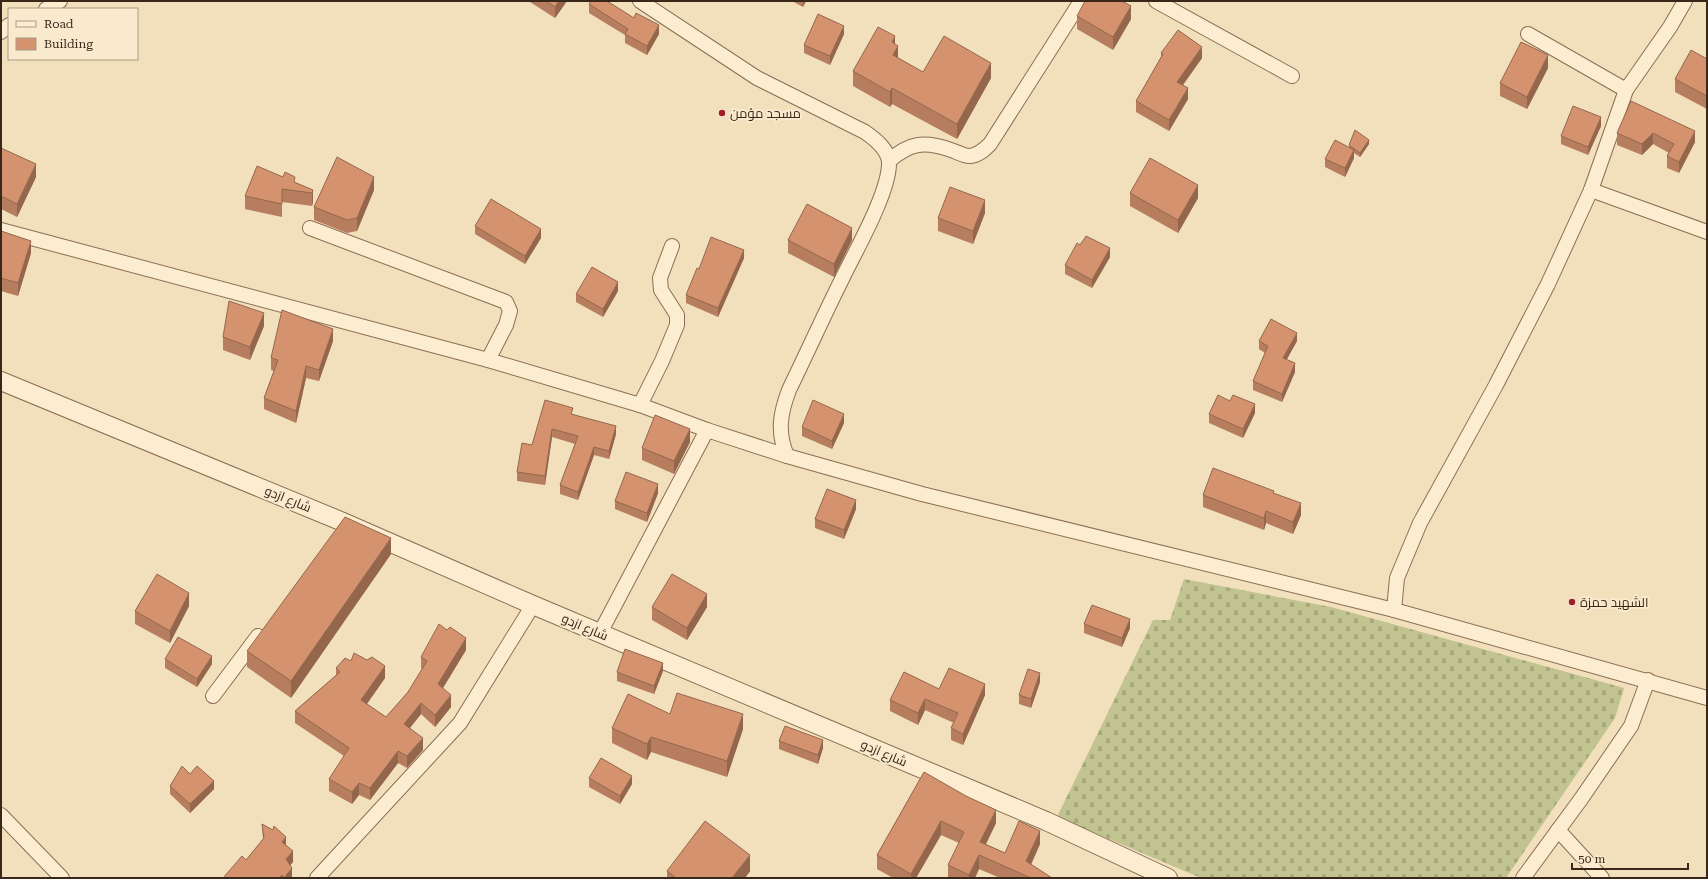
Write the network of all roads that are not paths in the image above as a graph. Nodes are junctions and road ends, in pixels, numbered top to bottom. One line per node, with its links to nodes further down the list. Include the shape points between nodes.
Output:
1 (60, 1): 6 (street)
2 (640, 1): 10 (street, via 757,78 865,132 885,150)
3 (1081, 1): 10 (street, via 990,144 982,152 970,156 930,144 916,145 900,150)
4 (1156, 1): 8 (street)
5 (1686, 1): 9 (street)
6 (48, 8)
7 (1528, 34): 9 (street)
8 (1292, 76)
9 (1626, 90): 11 (street)
10 (889, 161): 20 (street, via 888,174 874,213 782,408 780,433)
11 (1590, 190): 14 (street); 22 (street, via 1534,311 1420,523 1397,578)
12 (310, 228): 16 (street, via 506,302 510,311 506,325)
13 (1, 230): 16 (street)
14 (1707, 232)
15 (672, 246): 18 (street, via 660,278 661,290 677,315 677,325)
16 (488, 360): 18 (street)
17 (1, 381): 21 (street, شارع ازدو, via 339,528)
18 (640, 405): 19 (street)
19 (707, 430): 20 (street); 24 (street)
20 (787, 456): 22 (street, via 922,494)
21 (533, 605): 24 (street, شارع ازدو); 31 (street, via 460,723)
22 (1394, 610): 25 (street)
23 (264, 628): 26 (street)
24 (600, 633): 32 (street, شارع ازدو, via 1046,821)
25 (1648, 680): 27 (street); 29 (street, via 1631,726)
26 (213, 696)
27 (1707, 698)
28 (1, 815): 30 (street)
29 (1558, 830): 33 (street); 34 (street)
30 (62, 878)
31 (317, 878)
32 (1168, 878)
33 (1523, 878)
34 (1602, 878)

